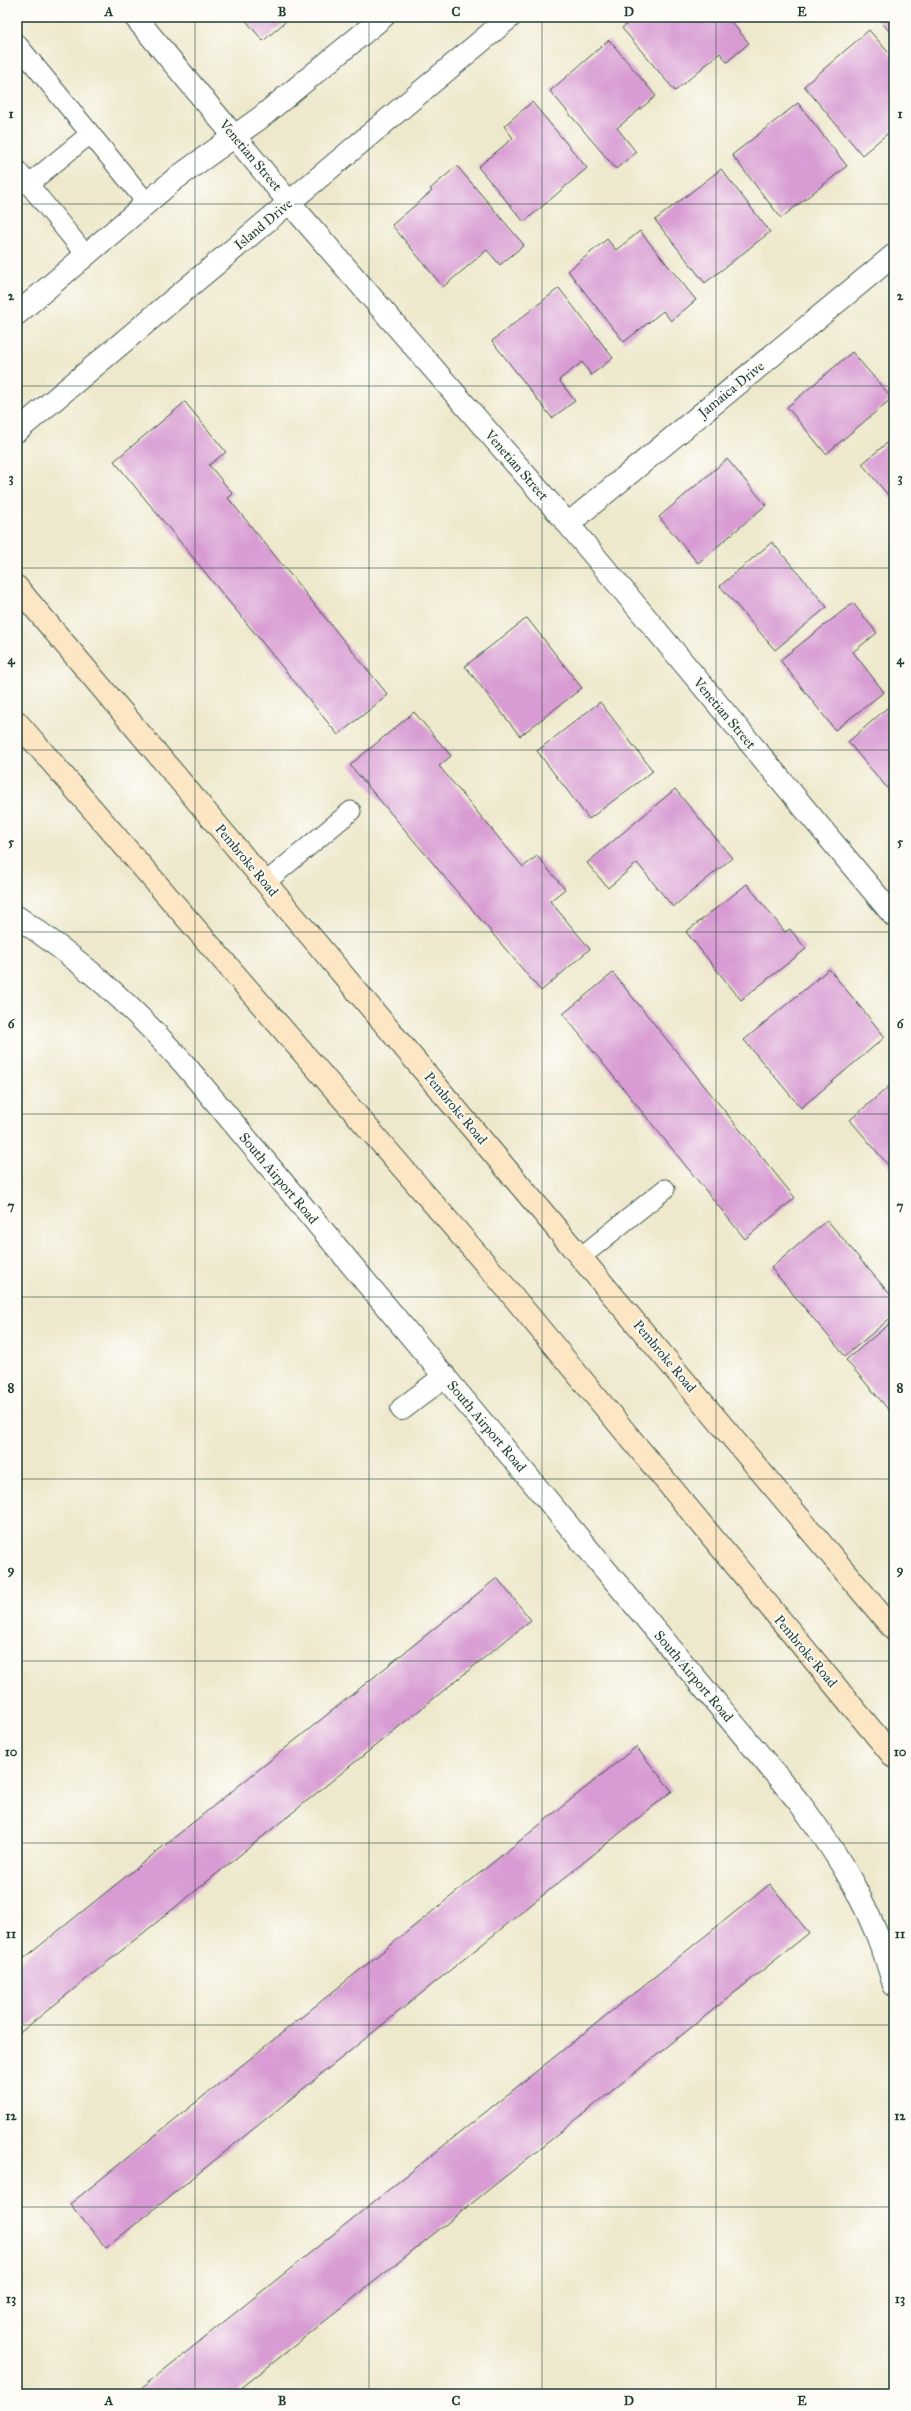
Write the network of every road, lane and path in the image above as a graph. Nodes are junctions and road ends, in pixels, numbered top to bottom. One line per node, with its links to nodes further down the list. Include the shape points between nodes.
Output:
1 (135, 17): 6 (street, Venetian Street)
2 (383, 17): 6 (street, via 260,118)
3 (510, 17): 8 (street, Island Drive)
4 (17, 44): 5 (lane)
5 (90, 134): 7 (lane); 9 (lane)
6 (234, 136): 8 (street, Venetian Street); 9 (street)
7 (23, 177): 10 (lane)
8 (289, 202): 13 (street, Island Drive); 14 (street, Venetian Street)
9 (147, 203): 10 (street)
10 (86, 254): 12 (street)
11 (893, 258): 14 (street, Jamaica Drive)
12 (17, 314)
13 (17, 431)
14 (568, 524): 19 (street, Venetian Street)
15 (17, 587): 18 (main road, Pembroke Road)
16 (17, 722): 26 (main road, Pembroke Road, via 502,1283)
17 (351, 811): 18 (lane)
18 (266, 882): 22 (main road, Pembroke Road)
19 (894, 916)
20 (17, 917): 23 (street, South Airport Road, via 68,952 106,983 148,1024)
21 (665, 1189): 22 (lane)
22 (582, 1256): 25 (main road, Pembroke Road)
23 (445, 1376): 24 (street); 27 (street, South Airport Road, via 822,1833 845,1867 863,1902)
24 (402, 1409)
25 (894, 1630)
26 (894, 1757)
27 (894, 1985)

